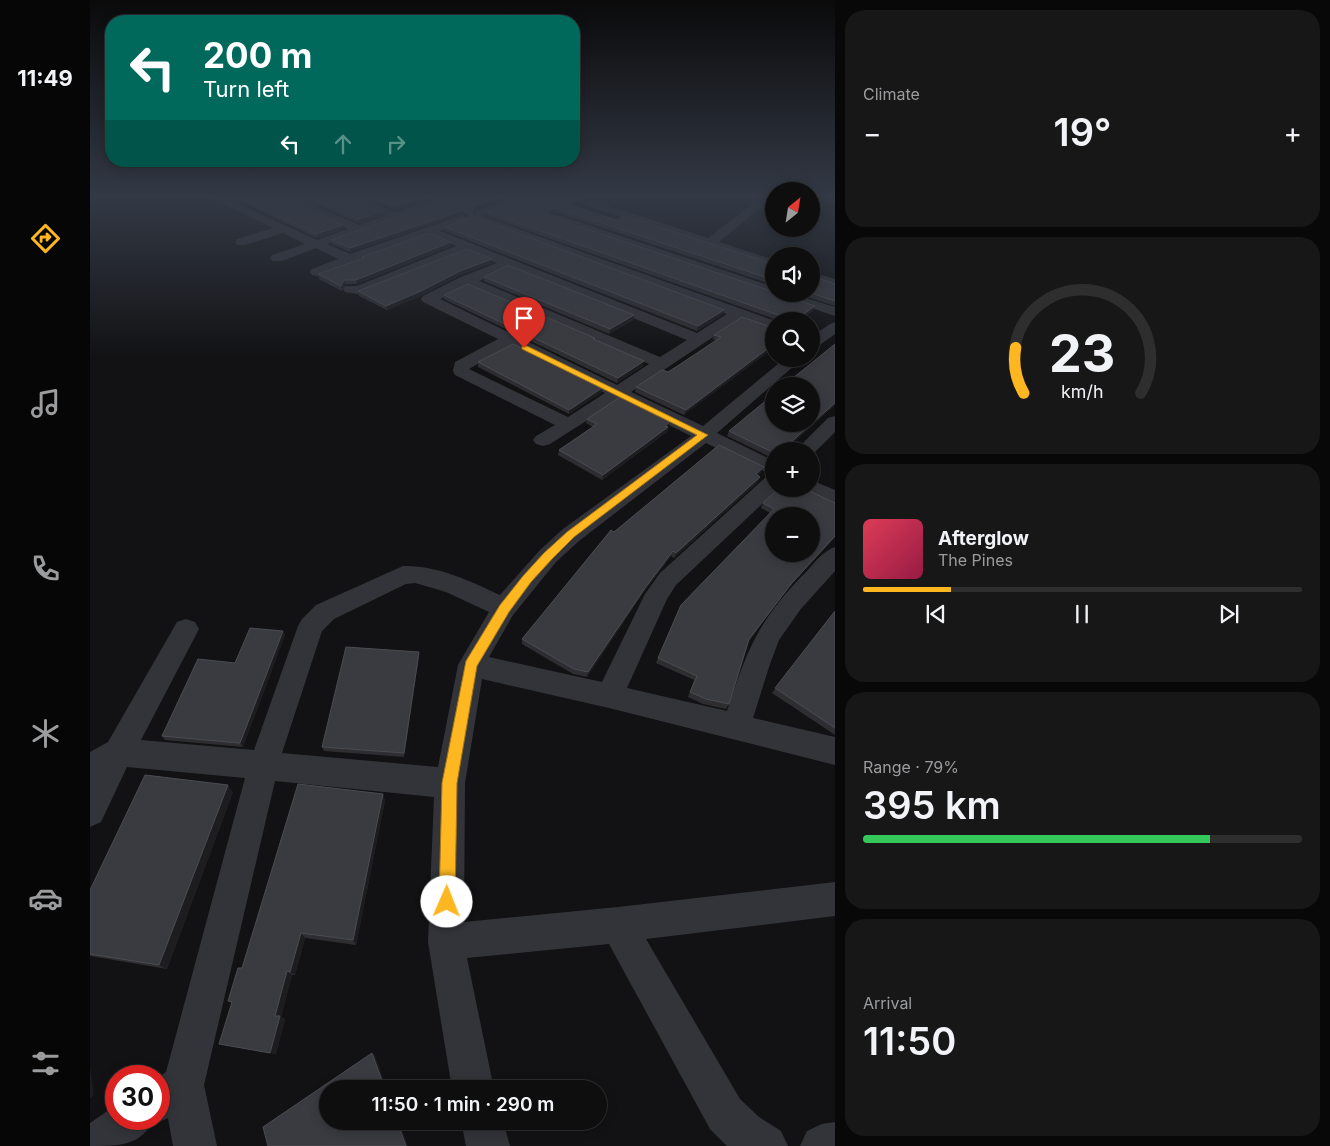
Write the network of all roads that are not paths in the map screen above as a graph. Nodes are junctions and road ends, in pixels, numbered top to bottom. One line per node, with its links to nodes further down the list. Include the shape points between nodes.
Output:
1 (297, 250): 10 (street)
2 (330, 250): 11 (street)
3 (373, 250): 11 (street)
4 (456, 250): 19 (street, via 358,290)
5 (478, 250): 13 (street)
6 (567, 250): 23 (street)
7 (650, 250): 14 (street)
8 (706, 250): 14 (street)
9 (731, 250): 12 (street)
10 (277, 258)
11 (349, 259): 15 (street)
12 (765, 261)
13 (507, 262): 17 (street); 27 (street)
14 (688, 263): 20 (street)
15 (317, 272)
16 (820, 279): 18 (street)
17 (466, 280): 28 (street, via 428,299); 31 (street)
18 (835, 284)
19 (350, 289)
20 (765, 289)
21 (804, 302): 22 (street)
22 (835, 312)
23 (738, 313): 24 (street); 27 (street)
24 (765, 323)
25 (835, 327): 26 (street)
26 (820, 337)
27 (700, 339): 31 (street)
28 (508, 340): 33 (street); 35 (street, via 461,366 461,370)
29 (820, 344): 30 (street)
30 (835, 348)
31 (662, 364): 33 (street)
32 (785, 367): 36 (street)
33 (619, 393): 35 (street); 36 (street)
34 (835, 422): 38 (street)
35 (569, 425): 37 (street)
36 (704, 435): 39 (street); 44 (street, via 571,535 527,579)
37 (543, 440)
38 (814, 442)
39 (765, 465)
40 (765, 489): 47 (street, via 668,579 657,594)
41 (820, 491): 42 (street)
42 (835, 498)
43 (835, 556): 48 (street, via 770,631)
44 (504, 608): 46 (street); 51 (street, via 430,576 412,574 326,612 311,626)
45 (186, 629): 50 (street)
46 (471, 665): 47 (street); 53 (street)
47 (609, 696): 48 (street)
48 (736, 727): 49 (street)
49 (835, 751)
50 (119, 752): 51 (street); 52 (street); 54 (street)
51 (263, 766): 53 (street); 59 (street)
52 (90, 770)
53 (450, 783): 57 (street)
54 (90, 811)
55 (835, 899): 56 (street)
56 (618, 926): 57 (street); 66 (street, via 725,1114 740,1131)
57 (446, 942): 58 (street)
58 (471, 1080)
59 (171, 1093): 64 (street)
60 (117, 1130): 63 (street)
61 (484, 1130): 65 (street)
62 (835, 1144): 67 (street)
63 (93, 1146)
64 (195, 1146)
65 (488, 1146)
66 (766, 1146)
67 (822, 1146)

